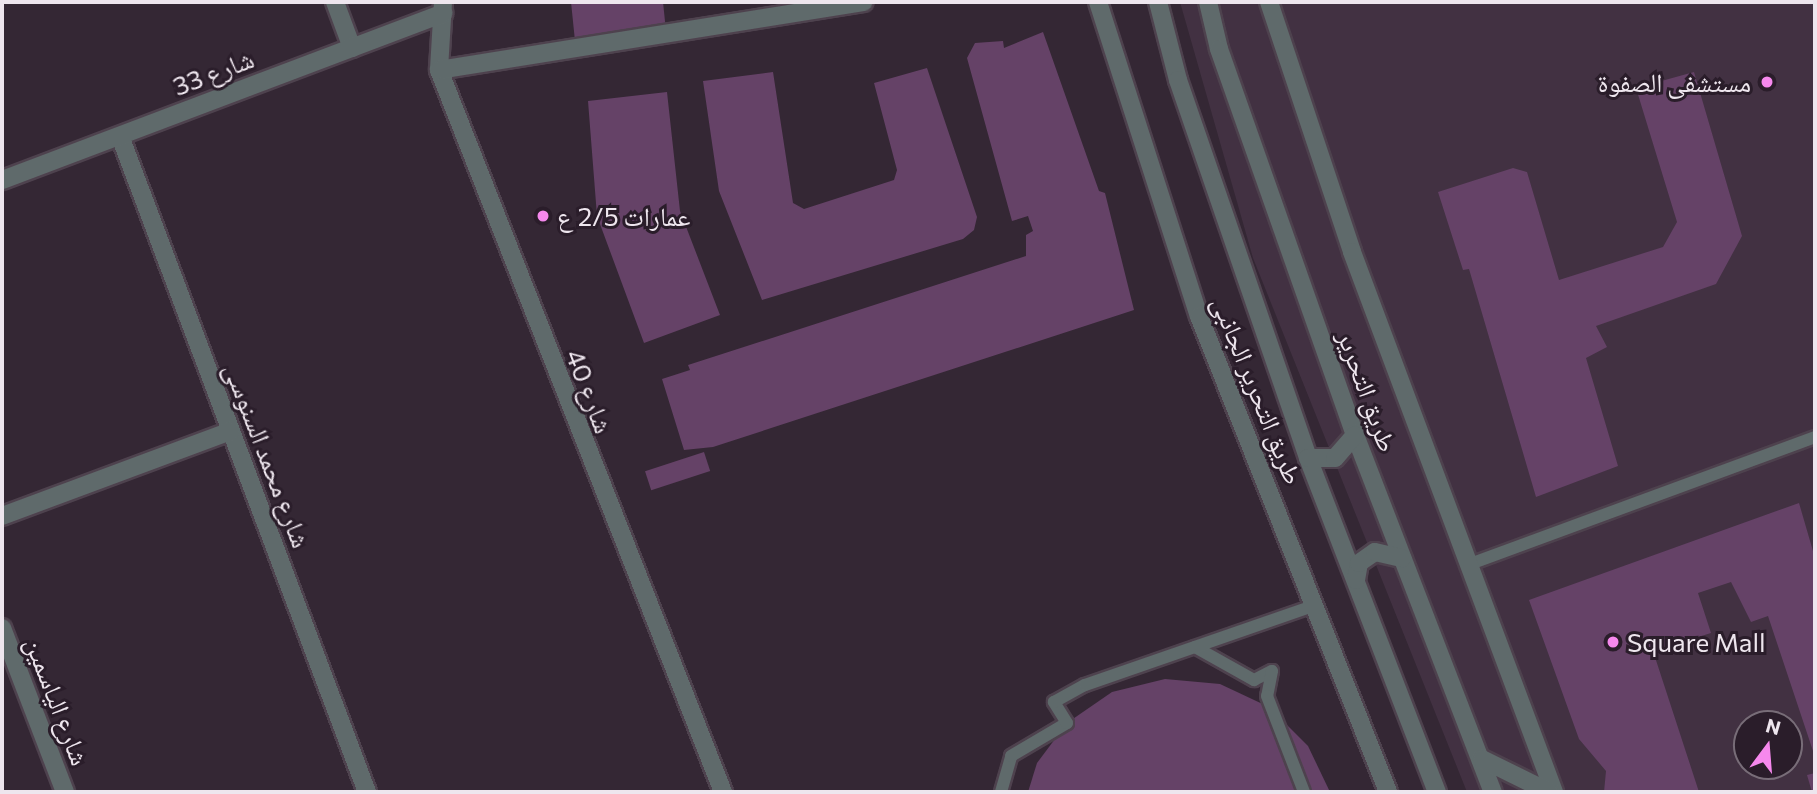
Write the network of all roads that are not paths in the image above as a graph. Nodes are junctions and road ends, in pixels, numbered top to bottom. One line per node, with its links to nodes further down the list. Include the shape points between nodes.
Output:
1 (335, 2): 8 (street)
2 (864, 2): 9 (street)
3 (1098, 2): 20 (street, طريق التحرير الجانبى, via 1199,316)
4 (1158, 2): 15 (street, via 1178,80)
5 (1208, 2): 13 (street, طريق التحرير, via 1219,49)
6 (1269, 2): 18 (street, via 1352,252)
7 (443, 8): 8 (street, شارع 33); 9 (street, شارع 40)
8 (352, 48): 10 (street, شارع 33)
9 (439, 70): 26 (street, شارع 40)
10 (120, 136): 11 (street, شارع 33); 12 (street, شارع محمد السنوسى)
11 (2, 180)
12 (231, 431): 16 (street); 25 (street, شارع محمد السنوسى)
13 (1355, 435): 15 (street, via 1335,458); 17 (street, طريق التحرير)
14 (1815, 437): 18 (lane)
15 (1308, 458): 19 (street)
16 (2, 516)
17 (1402, 558): 19 (street, via 1384,551 1366,556 1354,572); 23 (street, طريق التحرير)
18 (1470, 564): 33 (street)
19 (1357, 583): 30 (street)
20 (1316, 606): 22 (lane); 29 (street, طريق التحرير الجانبى)
21 (2, 628): 24 (street, شارع الياسمين)
22 (1195, 647): 27 (lane, via 1055,702 1067,723 1011,756); 28 (lane, via 1254,680 1272,671 1267,696)
23 (1482, 760): 31 (street, طريق التحرير); 32 (street)
24 (65, 792)
25 (367, 792)
26 (723, 792)
27 (1001, 792)
28 (1304, 792)
29 (1388, 792)
30 (1437, 792)
31 (1493, 792)
32 (1549, 792)
33 (1554, 792)

